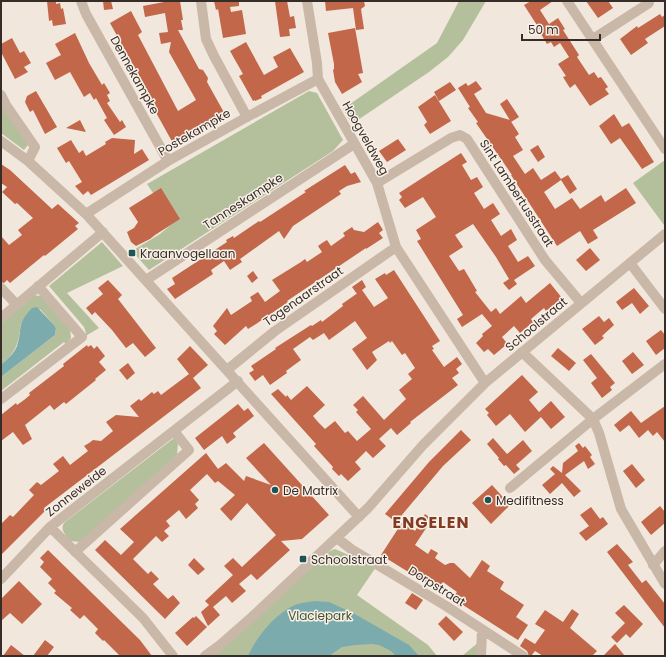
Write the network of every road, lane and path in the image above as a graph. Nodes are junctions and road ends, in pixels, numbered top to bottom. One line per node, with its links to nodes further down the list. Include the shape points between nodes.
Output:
1 (81, 1): 14 (street, Dennekampke)
2 (201, 1): 9 (street, via 206,39)
3 (308, 1): 7 (street, Hoogveldweg)
4 (567, 1): 6 (street)
5 (649, 1): 6 (street, via 649,4)
6 (593, 39): 12 (street)
7 (318, 79): 9 (street, Postekampke); 11 (street, Hoogveldweg)
8 (1, 95): 13 (street, via 35,147)
9 (248, 117): 14 (street, Postekampke)
10 (1, 141): 13 (street)
11 (354, 144): 15 (street, Hoogveldweg); 21 (street, Tanneskampke)
12 (665, 149)
13 (28, 161): 16 (street)
14 (168, 161): 16 (street, Postekampke)
15 (377, 183): 19 (street, Hoogveldweg); 24 (street, Sint Lambertusstraat, via 451,138 460,135 467,139 544,260)
16 (86, 214): 17 (street)
17 (103, 232): 21 (street); 22 (street)
18 (665, 234): 20 (street, Schoolstraat)
19 (396, 247): 30 (street, Togenaarstraat, via 275,331); 32 (street, Hoogveldweg)
20 (630, 263): 24 (street, Schoolstraat); 26 (street)
21 (146, 280): 30 (street)
22 (38, 286): 25 (street); 33 (street, via 82,337)
23 (1, 288): 25 (street)
24 (581, 303): 28 (street, Schoolstraat)
25 (16, 304): 27 (street)
26 (665, 309)
27 (1, 318)
28 (522, 352): 32 (street, Schoolstraat); 34 (street)
29 (665, 364): 34 (street)
30 (227, 370): 31 (street)
31 (238, 381): 35 (street, Zonneweide); 37 (street)
32 (485, 383): 37 (street, Schoolstraat, via 423,445)
33 (1, 399)
34 (593, 419): 36 (street); 42 (street, via 621,509)
35 (174, 431): 38 (street, Zonneweide); 40 (street, via 189,450)
36 (510, 488)
37 (359, 517): 39 (street, Schoolstraat)
38 (50, 528): 40 (street); 43 (street, Zonneweide)
39 (337, 538): 45 (street, Dorpstraat); 47 (street, Schoolstraat)
40 (75, 552): 46 (street, via 143,618)
41 (665, 552): 42 (street)
42 (653, 566): 44 (street)
43 (1, 579)
44 (665, 584)
45 (482, 630): 48 (street); 49 (street, Dorpstraat)
46 (174, 656)
47 (205, 656)
48 (481, 656)
49 (522, 656)

